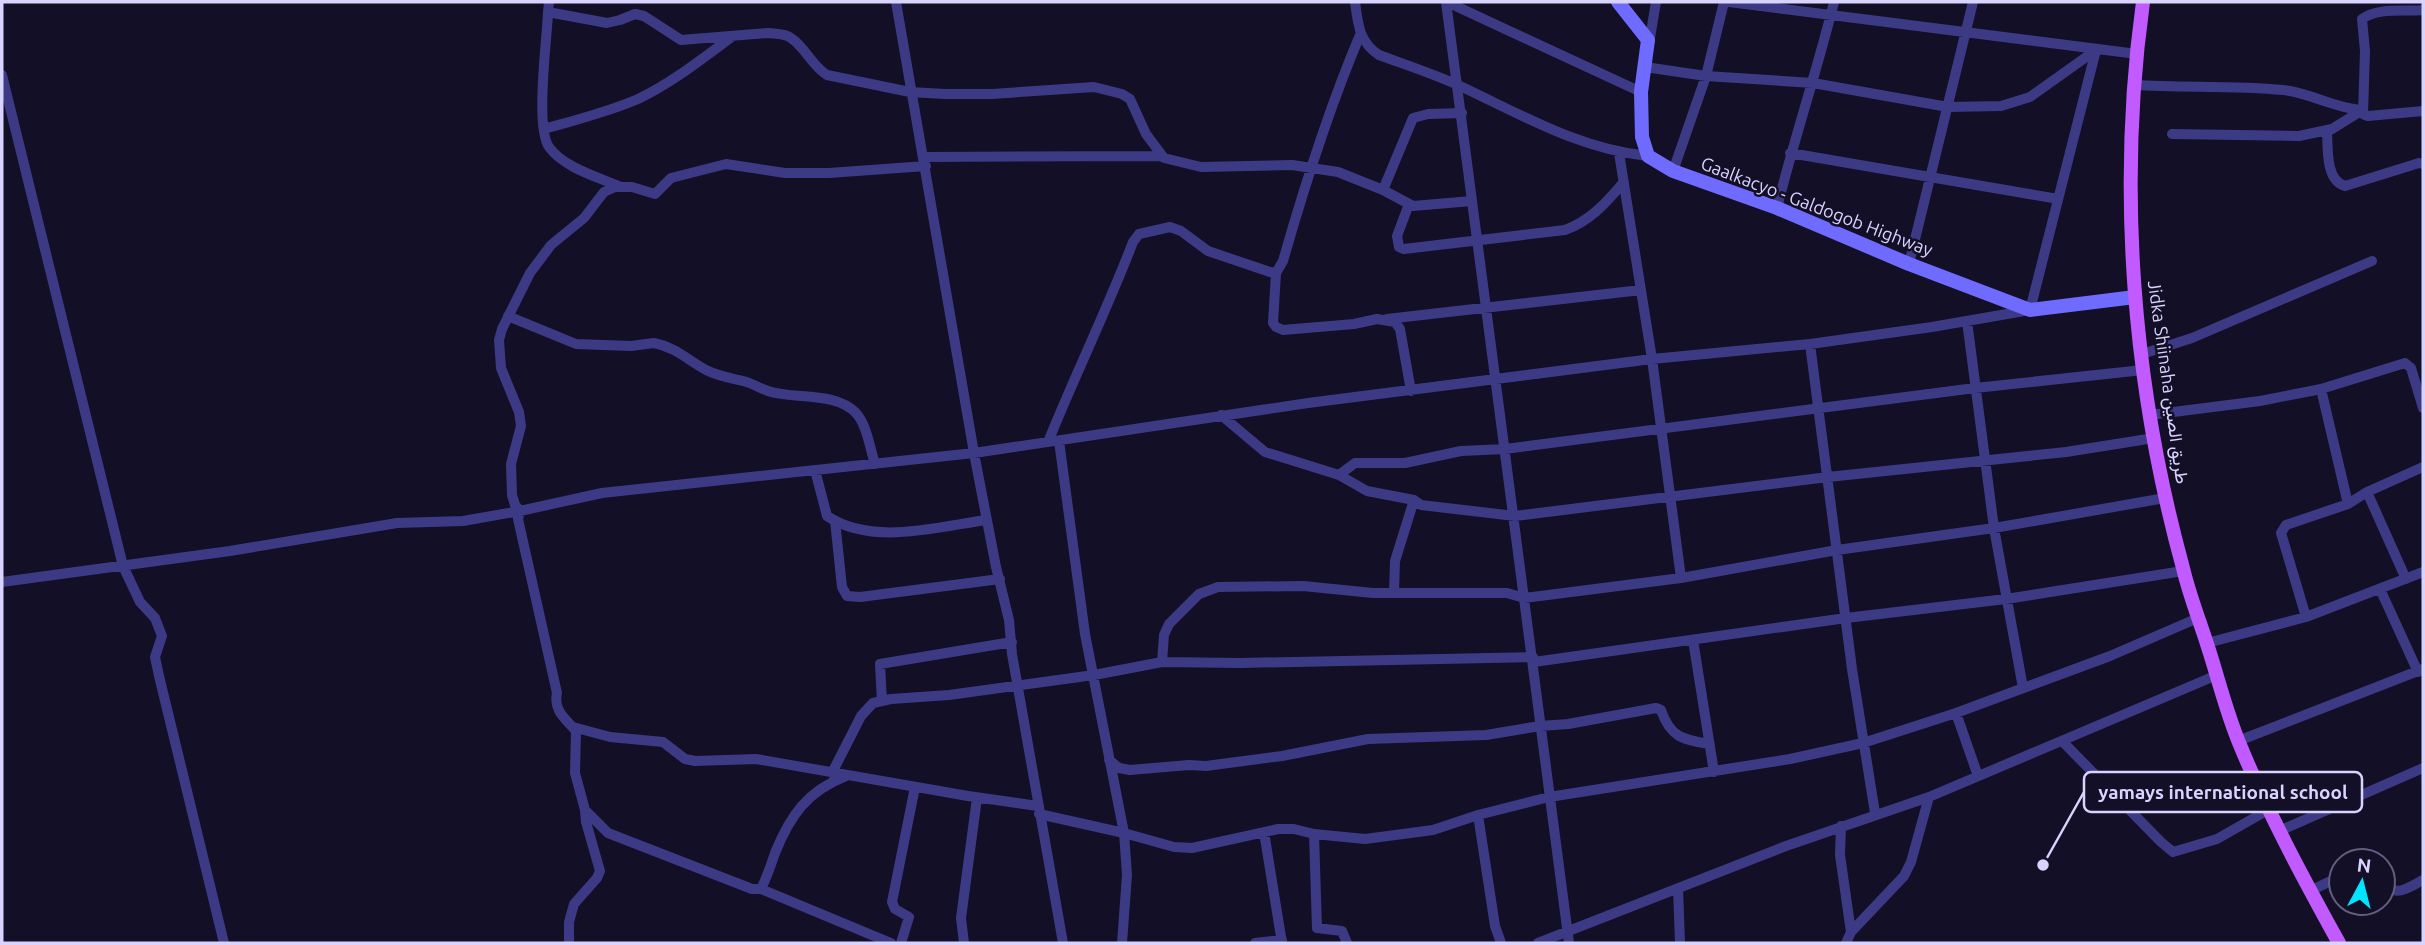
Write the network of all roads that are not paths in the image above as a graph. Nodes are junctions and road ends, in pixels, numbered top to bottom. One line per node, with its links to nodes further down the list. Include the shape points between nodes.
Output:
1 (896, 2): 24 (street)
2 (1355, 2): 15 (street)
3 (1447, 2): 22 (street); 25 (street)
4 (1618, 2): 25 (street, via 1648,40)
5 (1656, 2): 18 (street)
6 (1727, 2): 12 (street); 20 (street)
7 (1834, 2): 12 (street)
8 (1973, 2): 13 (street)
9 (2143, 2): 17 (main road, Jidka Shiinaha طريق الصين)
10 (549, 7): 14 (street, via 607,23 635,13 681,40); 30 (street)
11 (2423, 10): 27 (street, via 2375,13 2362,19)
12 (1831, 15): 13 (street); 21 (street)
13 (1966, 31): 16 (street); 26 (street)
14 (734, 35): 24 (street, via 782,34 827,75); 30 (street, via 640,98)
15 (1360, 35): 22 (street, via 1379,55); 39 (street)
16 (2096, 50): 17 (street); 26 (street, via 2030,97 2001,106); 45 (street)
17 (2137, 54): 23 (main road, Jidka Shiinaha طريق الصين)
18 (1645, 67): 20 (street); 25 (street)
19 (2, 75): 94 (street)
20 (1706, 76): 21 (street); 40 (street)
21 (1813, 83): 26 (street); 34 (street)
22 (1458, 85): 29 (street); 33 (street, via 1559,134)
23 (2135, 85): 27 (street, via 2285,90); 54 (main road, Jidka Shiinaha طريق الصين)
24 (911, 92): 35 (street, via 992,94 1094,87 1122,94 1130,99); 37 (street)
25 (1641, 92): 36 (street, via 1642,137)
26 (1948, 107): 41 (street)
27 (2362, 110): 28 (street, via 2368,116); 31 (street)
28 (2423, 111)
29 (1462, 113): 44 (street, via 1413,118); 46 (street)
30 (544, 129): 43 (street, via 548,146 567,163)
31 (2327, 130): 32 (street, via 2299,136); 38 (street, via 2331,169 2339,184)
32 (2172, 134)
33 (1619, 153): 36 (street); 42 (street)
34 (1790, 153): 41 (street); 48 (street)
35 (1162, 156): 37 (street); 39 (street, via 1201,167)
36 (1648, 156): 40 (street, Gaalkacyo - Galdogob Highway)
37 (925, 161): 43 (street, via 829,173 785,173 726,164 671,178 655,194); 76 (street)
38 (2423, 164)
39 (1310, 168): 44 (street, via 1338,172); 52 (street)
40 (1673, 171): 48 (street, Gaalkacyo - Galdogob Highway)
41 (1931, 177): 45 (street); 51 (street)
42 (1623, 183): 49 (street, via 1578,225); 53 (street)
43 (621, 187): 57 (street, via 604,192 584,218 551,245)
44 (1383, 190): 47 (street)
45 (2058, 199): 56 (street)
46 (1472, 201): 47 (street); 49 (street)
47 (1409, 204): 49 (street, via 1397,236 1399,247)
48 (1777, 208): 51 (street, Gaalkacyo - Galdogob Highway)
49 (1477, 241): 55 (street)
50 (2372, 261): 61 (street, via 2192,338)
51 (1909, 264): 56 (street, Gaalkacyo - Galdogob Highway)
52 (1276, 272): 58 (street, via 1273,323 1283,330); 74 (street, via 1208,251 1181,231 1170,228 1139,234 1067,396)
53 (1641, 290): 55 (street); 62 (street)
54 (2135, 297): 56 (street, Gaalkacyo - Galdogob Highway); 61 (main road, Jidka Shiinaha طريق الصين)
55 (1486, 307): 58 (street); 64 (street)
56 (2030, 310): 59 (street)
57 (508, 316): 78 (street, via 576,344 663,345 726,378 847,406 863,426); 88 (street, via 499,353 521,426 511,464 512,495)
58 (1387, 319): 67 (street, via 1400,329)
59 (1966, 321): 60 (street); 65 (street)
60 (1810, 344): 62 (street); 69 (street)
61 (2142, 354): 63 (main road, Jidka Shiinaha طريق الصين)
62 (1652, 359): 64 (street); 72 (street)
63 (2143, 370): 65 (street); 71 (main road, Jidka Shiinaha طريق الصين)
64 (1496, 380): 67 (street); 75 (street)
65 (1975, 388): 69 (street); 77 (street)
66 (2321, 389): 68 (street, via 2408,364); 71 (street); 87 (street)
67 (1411, 391): 70 (street)
68 (2423, 408)
69 (1820, 410): 72 (street); 82 (street)
70 (1221, 415): 74 (street); 81 (street, via 1265,452)
71 (2150, 415): 73 (main road, Jidka Shiinaha طريق الصين)
72 (1661, 430): 75 (street); 84 (street)
73 (2154, 438): 77 (street); 85 (main road, Jidka Shiinaha طريق الصين)
74 (1053, 442): 76 (street); 114 (street)
75 (1505, 449): 81 (street, via 1461,451 1405,463 1355,463); 89 (street)
76 (974, 453): 78 (street); 90 (street)
77 (1986, 460): 82 (street); 92 (street)
78 (876, 464): 80 (street)
79 (2423, 467): 83 (street)
80 (816, 470): 88 (street, via 602,493); 91 (street, via 827,516)
81 (1339, 475): 86 (street, via 1367,491)
82 (1828, 477): 84 (street); 93 (street)
83 (2367, 492): 87 (street); 99 (street)
84 (1670, 498): 89 (street); 97 (street)
85 (2165, 498): 92 (street); 95 (main road, Jidka Shiinaha طريق الصين)
86 (1414, 500): 89 (street, via 1421,505); 102 (street, via 1395,561)
87 (2348, 504): 105 (street, via 2286,525 2281,533)
88 (520, 511): 94 (street, via 463,521 397,523); 121 (street, via 555,701)
89 (1515, 516): 103 (street)
90 (986, 520): 91 (street, via 866,532); 98 (street)
91 (835, 521): 98 (street, via 847,597)
92 (1994, 528): 93 (street); 104 (street)
93 (1837, 550): 97 (street); 106 (street)
94 (123, 566): 100 (street); 155 (street, via 162,636 155,657)
95 (2183, 571): 104 (street); 107 (main road, Jidka Shiinaha طريق الصين)
96 (2423, 572): 99 (street)
97 (1681, 578): 103 (street)
98 (1000, 579): 109 (street)
99 (2406, 579): 101 (street)
100 (2, 582)
101 (2379, 589): 105 (street); 113 (street)
102 (1394, 593): 103 (street, via 1507,593); 112 (street, via 1303,586 1207,590 1169,624)
103 (1524, 598): 111 (street)
104 (2006, 599): 106 (street); 117 (street)
105 (2306, 617): 110 (street)
106 (1846, 618): 108 (street); 124 (street)
107 (2198, 618): 110 (main road, Jidka Shiinaha طريق الصين); 117 (street)
108 (1693, 640): 111 (street); 125 (street)
109 (1012, 642): 116 (street); 118 (street, via 880,664)
110 (2207, 643): 115 (main road, Jidka Shiinaha طريق الصين)
111 (1533, 659): 112 (street); 120 (street)
112 (1162, 662): 114 (street)
113 (2421, 671): 123 (street)
114 (1094, 675): 116 (street); 126 (street)
115 (2217, 675): 122 (street); 123 (main road, Jidka Shiinaha طريق الصين)
116 (1018, 685): 118 (street); 137 (street)
117 (2023, 688): 119 (street)
118 (882, 701): 129 (street, via 873,703 862,716)
119 (1956, 713): 124 (street); 131 (street)
120 (1540, 726): 125 (street, via 1656,708 1676,735); 126 (street, via 1486,735 1368,739 1206,766 1130,770); 133 (street)
121 (573, 727): 129 (street, via 610,737 663,742 695,761 756,759); 136 (street, via 578,740 575,773)
122 (2062, 741): 131 (street); 138 (street, via 2173,852 2217,839)
123 (2238, 741): 138 (main road, Jidka Shiinaha طريق الصين)
124 (1863, 743): 128 (street); 139 (street)
125 (1709, 744): 128 (street)
126 (1109, 760): 144 (street)
127 (2423, 768): 142 (street)
128 (1713, 772): 133 (street)
129 (832, 773): 130 (street)
130 (846, 775): 132 (street); 148 (street, via 827,783 799,808)
131 (1978, 776): 134 (street)
132 (915, 787): 135 (street); 158 (street, via 892,902 909,917)
133 (1549, 797): 140 (street); 152 (street)
134 (1928, 797): 139 (street); 153 (street, via 1904,876)
135 (977, 798): 137 (street); 159 (street, via 961,918)
136 (586, 810): 148 (street, via 608,832 752,889); 156 (street, via 600,871 574,904)
137 (1039, 810): 144 (street); 160 (street)
138 (2268, 810): 142 (main road, Jidka Shiinaha طريق الصين)
139 (1875, 813): 141 (street)
140 (1478, 815): 145 (street, via 1433,830 1387,838); 164 (street)
141 (1841, 826): 149 (street); 153 (street, via 1841,865)
142 (2279, 831): 150 (main road, Jidka Shiinaha طريق الصين)
143 (1264, 832): 144 (street, via 1192,848); 145 (street, via 1294,829); 154 (street)
144 (1124, 833): 161 (street, via 1127,875)
145 (1314, 834): 163 (street, via 1317,928 1342,931)
146 (2423, 880): 151 (street)
147 (2327, 883): 150 (street)
148 (761, 888): 157 (street)
149 (1678, 888): 152 (street); 167 (street)
150 (2310, 891): 169 (main road, Jidka Shiinaha طريق الصين)
151 (2397, 892)
152 (1567, 931): 165 (street); 166 (street)
153 (1851, 932): 168 (street)
154 (1282, 942): 162 (street)
155 (224, 943)
156 (569, 943)
157 (891, 943)
158 (901, 943)
159 (964, 943)
160 (1063, 943)
161 (1122, 943)
162 (1255, 943)
163 (1346, 943)
164 (1501, 943)
165 (1538, 943)
166 (1569, 943)
167 (1680, 943)
168 (1846, 943)
169 (2339, 943)

